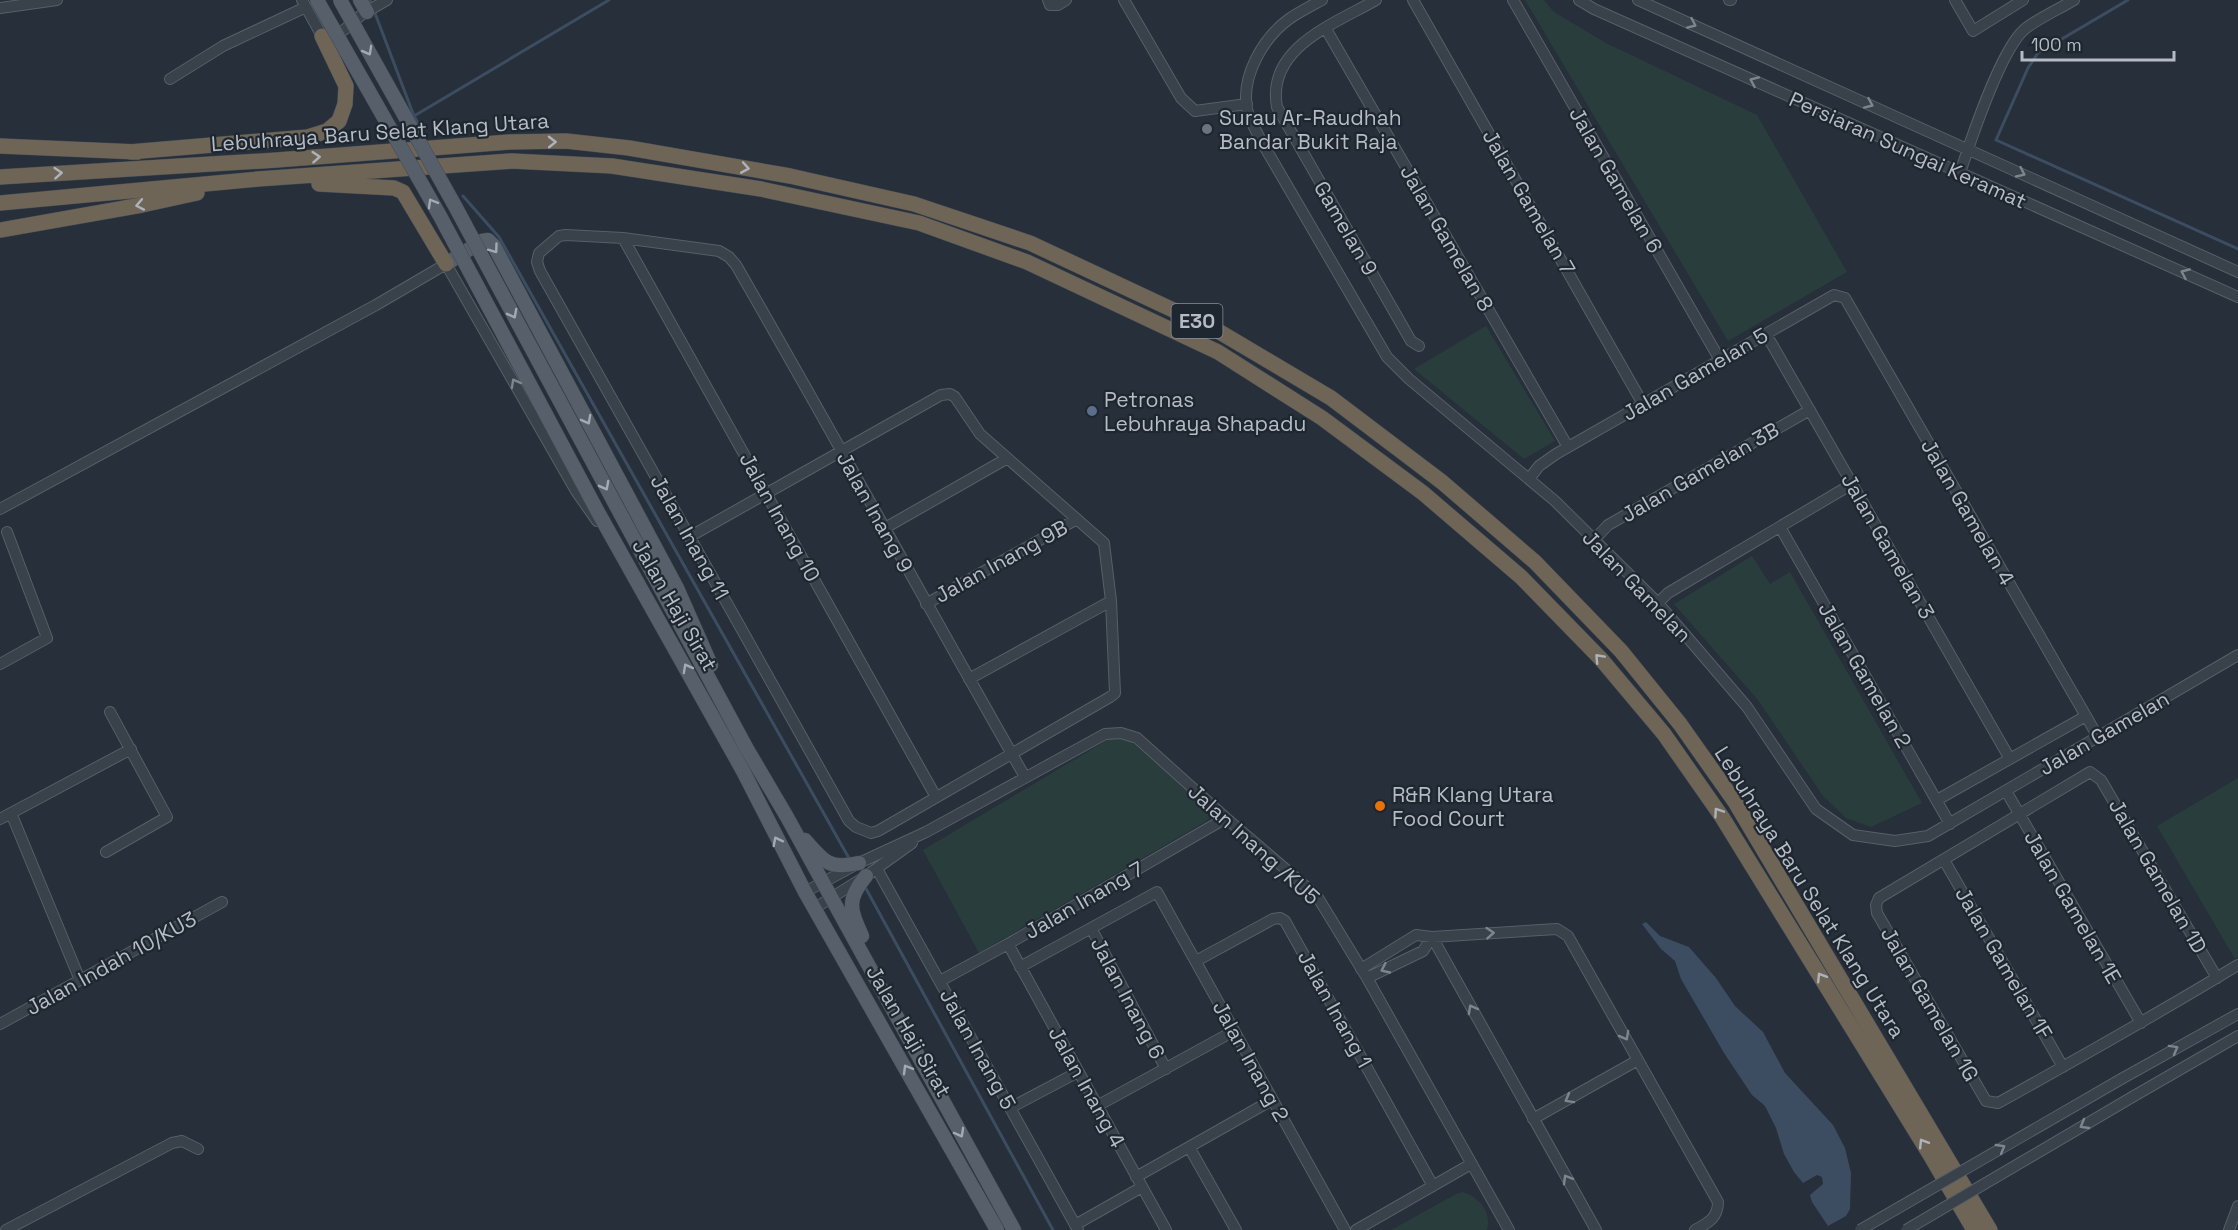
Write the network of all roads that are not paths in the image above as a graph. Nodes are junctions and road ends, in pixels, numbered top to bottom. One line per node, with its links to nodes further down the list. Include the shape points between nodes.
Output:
1 (57, 0): 17 (street)
2 (340, 0): 66 (main road, Jalan Haji Sirat, one-way to 66, bridge)
3 (1048, 0): 4 (street, via 1054,6)
4 (1066, 0)
5 (1124, 0): 21 (street, via 1181,98 1195,111)
6 (1322, 0): 21 (street, Jalan Gamelan, via 1289,19 1267,41 1251,70)
7 (1376, 0): 18 (street)
8 (1413, 0): 40 (street, Jalan Gamelan 7)
9 (1513, 0): 39 (street, Jalan Gamelan 6)
10 (1579, 0): 26 (street, Persiaran Sungai Keramat, one-way to 10)
11 (1638, 0): 23 (street, Persiaran Sungai Keramat, one-way to 23)
12 (1955, 0): 13 (street, via 1973,32)
13 (2023, 0)
14 (2074, 0): 23 (street, via 2025,28 2009,48)
15 (308, 2): 19 (street); 20 (street); 55 (main road, Jalan Haji Sirat, one-way to 15, bridge, via 440,216)
16 (372, 6): 19 (street, via 341,33)
17 (0, 8)
18 (1326, 29): 38 (street, Gamelan 9, via 1301,45 1279,71 1274,91 1277,107 1405,332); 42 (street, Jalan Gamelan 8)
19 (322, 36): 24 (highway, via 346,86 339,121 327,131)
20 (170, 79)
21 (1246, 104): 45 (street, Jalan Gamelan, via 1260,139 1387,357)
22 (0, 146): 24 (highway)
23 (1968, 149): 26 (street); 34 (street, Persiaran Sungai Keramat, one-way to 34)
24 (129, 152): 25 (highway)
25 (277, 160): 27 (highway, Lebuhraya Baru Selat Klang Utara / E30, one-way to 25); 136 (highway, Lebuhraya Baru Selat Klang Utara / E30, one-way to 136, via 566,141 778,174 914,204 1029,243 1218,331 1330,398 1442,482 1535,562 1622,651 1680,724 1735,802)
26 (1960, 173): 36 (street, Persiaran Sungai Keramat, one-way to 26)
27 (0, 177)
28 (265, 179): 29 (highway, Lebuhraya Baru Selat Klang Utara / E30); 30 (highway, one-way to 30); 33 (highway, via 403,192); 135 (highway, Lebuhraya Baru Selat Klang Utara / E30, one-way to 28, via 1722,817 1664,734 1601,659 1521,577 1423,493 1322,418 1218,352 1027,262 919,223 761,189 612,166 512,161)
29 (0, 202)
30 (0, 230)
31 (623, 238): 32 (street, Jalan Inang 11); 47 (street, Jalan Inang 10); 53 (street, Jalan Inang 11, via 559,236 538,253 537,262)
32 (719, 251): 43 (street, Jalan Inang 9, via 736,265)
33 (446, 264): 48 (street); 55 (street, one-way to 33, via 576,491); 66 (main road, one-way to 66, via 482,241 488,240 494,246 677,588)
34 (2238, 272)
35 (1834, 295): 37 (street, Jalan Gamelan 5); 63 (street, Jalan Gamelan 4, via 1845,298)
36 (2238, 297)
37 (1766, 334): 39 (street, Jalan Gamelan 5); 41 (street, Jalan Gamelan 3)
38 (1419, 346)
39 (1720, 360): 40 (street, Jalan Gamelan 5)
40 (1643, 404): 42 (street, Jalan Gamelan 5)
41 (1810, 410): 46 (street, Jalan Gamelan 3); 54 (street, Jalan Gamelan 3B, via 1608,525)
42 (1568, 447): 45 (street, Jalan Gamelan 5, via 1539,466)
43 (840, 450): 44 (street, via 941,395 950,394 974,428); 47 (street); 51 (street, Jalan Inang 9)
44 (1006, 459): 49 (street); 51 (street)
45 (1529, 479): 54 (street, Jalan Gamelan)
46 (1852, 484): 50 (street); 68 (street, Jalan Gamelan 3)
47 (766, 492): 53 (street); 71 (street, Jalan Inang 10)
48 (0, 509)
49 (1077, 519): 56 (street, via 1104,543); 58 (street, Jalan Inang 9B)
50 (1780, 527): 57 (street, via 1668,593); 72 (street, Jalan Gamelan 2)
51 (885, 528): 58 (street, Jalan Inang 9)
52 (7, 532): 60 (street, via 47,638)
53 (689, 537): 71 (street, Jalan Inang 11, via 852,825 878,831)
54 (1594, 540): 57 (street, Jalan Gamelan)
55 (627, 563): 87 (main road, Jalan Haji Sirat, one-way to 55, via 743,771)
56 (1111, 602): 61 (street); 67 (street, Jalan Inang 11, via 1115,693)
57 (1658, 603): 78 (street, Jalan Gamelan, via 1747,707 1816,809 1853,835 1895,841 1928,836)
58 (926, 604): 61 (street, Jalan Inang 9)
59 (2238, 656): 64 (street, Jalan Gamelan)
60 (0, 664)
61 (969, 679): 67 (street, Jalan Inang 9)
62 (110, 712): 65 (street)
63 (2086, 716): 64 (street, Jalan Gamelan 4); 68 (street)
64 (2098, 737): 70 (street, Jalan Gamelan)
65 (131, 749): 73 (street); 80 (street, via 167,817)
66 (747, 749): 75 (main road, Jalan Haji Sirat)
67 (1012, 754): 69 (street, Jalan Inang 9); 71 (street, Jalan Inang 11)
68 (2010, 759): 72 (street)
69 (1025, 777): 76 (street, Jalan Inang /KU5, via 1105,734 1121,733 1137,738); 79 (street, Jalan Inang /KU5)
70 (2006, 792): 74 (street, Jalan Gamelan 1E); 78 (street, Jalan Gamelan)
71 (936, 797)
72 (1937, 800): 78 (street, Jalan Gamelan 2)
73 (11, 813): 77 (street); 99 (street)
74 (2019, 815): 81 (street); 98 (street, Jalan Gamelan 1D, via 2090,772 2101,780); 102 (street, Jalan Gamelan 1E)
75 (787, 817): 83 (main road, via 816,852); 85 (main road, Jalan Haji Sirat)
76 (1226, 818): 93 (street, Jalan Inang 7); 97 (street, Jalan Inang /KU5, via 1317,896)
77 (0, 819)
78 (1950, 824)
79 (926, 832): 82 (street, Jalan Inang /KU5); 84 (street, Jalan Inang /KU5)
80 (106, 852)
81 (1944, 860): 108 (street, Jalan Gamelan 1F); 108 (street, Jalan Gamelan 1G, via 1880,898 1877,913 1986,1101 1998,1104)
82 (859, 863): 83 (main road)
83 (843, 870): 85 (street)
84 (872, 873): 86 (main road); 100 (street, Jalan Inang 5)
85 (823, 883): 87 (street); 88 (main road, Jalan Haji Sirat)
86 (854, 887): 88 (street); 104 (main road, via 851,913)
87 (805, 892): 90 (main road, Jalan Haji Sirat)
88 (831, 897): 90 (street); 104 (main road, Jalan Haji Sirat)
89 (222, 902): 99 (street, Jalan Indah 10/KU3)
90 (815, 908): 124 (main road, Jalan Haji Sirat, one-way to 90)
91 (1091, 928): 94 (street, Jalan Inang 2, via 1157,892); 96 (street); 109 (street, Jalan Inang 6)
92 (1432, 937): 97 (street, one-way to 97, via 1423,951); 97 (street, via 1416,935); 107 (street, one-way to 107, via 1557,929 1568,936); 114 (street, one-way to 92)
93 (1008, 944): 96 (street, Jalan Inang 4); 100 (street, Jalan Inang 7)
94 (1196, 962): 105 (street, Jalan Inang 2); 119 (street, Jalan Inang 1, via 1273,919 1285,921)
95 (2238, 965): 98 (street)
96 (1020, 967): 110 (street, Jalan Inang 4)
97 (1364, 973): 117 (street, Jalan Inang /KU5)
98 (2217, 978): 102 (street)
99 (80, 980): 103 (street, Jalan Indah 10/KU3)
100 (940, 981): 113 (street, Jalan Inang 5)
101 (2238, 1014): 133 (street, one-way to 101, bridge)
102 (2141, 1023): 108 (street)
103 (0, 1024)
104 (904, 1031): 125 (main road, Jalan Haji Sirat, one-way to 125)
105 (1234, 1031): 109 (street); 111 (street, Jalan Inang 2)
106 (2238, 1036): 134 (street, one-way to 134, bridge)
107 (1638, 1060): 114 (street, one-way to 114); 132 (street, via 1718,1202 1718,1211 1711,1221)
108 (2063, 1067)
109 (1166, 1069): 112 (street)
110 (1078, 1072): 112 (street, Jalan Inang 4); 113 (street)
111 (1272, 1100): 115 (street); 128 (street, Jalan Inang 2)
112 (1097, 1106): 118 (street, Jalan Inang 4)
113 (1010, 1108): 122 (street, Jalan Inang 5)
114 (1533, 1119): 131 (street, one-way to 114)
115 (1189, 1147): 118 (street); 127 (street)
116 (198, 1149): 123 (street, via 182,1141 171,1143)
117 (1471, 1164): 119 (street); 130 (street, Jalan Inang /KU5)
118 (1136, 1177): 120 (street, Jalan Inang 4)
119 (1433, 1186): 129 (street)
120 (1142, 1187): 122 (street); 126 (street, Jalan Inang 4)
121 (2238, 1206): 137 (street)
122 (1077, 1228)
123 (6, 1230)
124 (998, 1230)
125 (1014, 1230)
126 (1166, 1230)
127 (1236, 1230)
128 (1345, 1230)
129 (1356, 1230)
130 (1509, 1230)
131 (1596, 1230)
132 (1695, 1230)
133 (1860, 1230)
134 (1906, 1230)
135 (1974, 1230)
136 (1990, 1230)
137 (2229, 1230)

